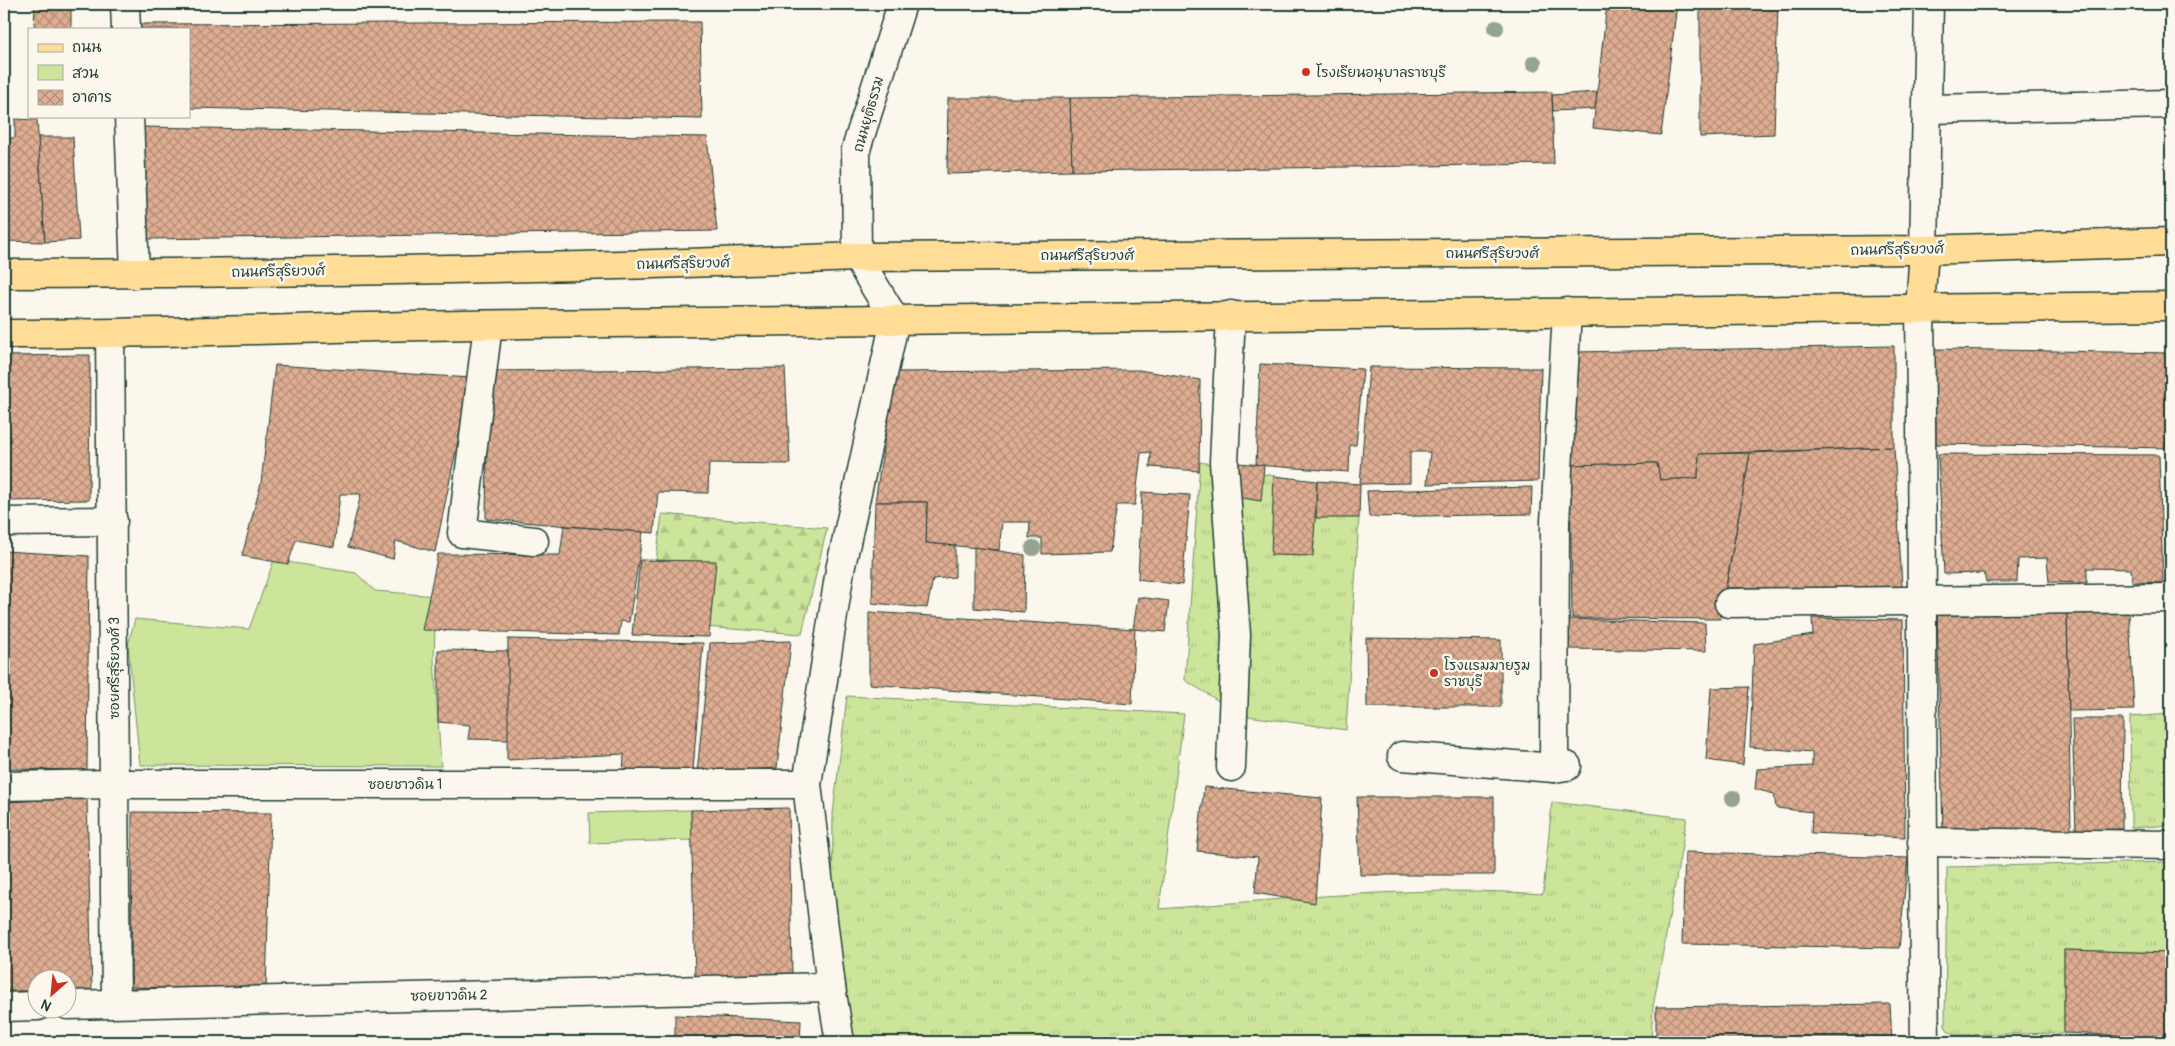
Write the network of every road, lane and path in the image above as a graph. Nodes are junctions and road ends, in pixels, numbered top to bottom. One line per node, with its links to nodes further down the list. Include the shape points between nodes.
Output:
1 (125, 4): 4 (street)
2 (902, 4): 10 (street, ถนนยุติธรรม, via 856,150)
3 (1929, 4): 6 (street)
4 (126, 28)
5 (2171, 104): 6 (street)
6 (1928, 109): 9 (street)
7 (130, 118): 12 (street)
8 (2171, 242): 9 (main road, ถนนศรีสุริยวงศ์)
9 (1924, 250): 10 (main road, ถนนศรีสุริยวงศ์); 14 (main road)
10 (857, 257): 12 (main road, ถนนศรีสุริยวงศ์); 17 (street)
11 (4, 274): 12 (main road, ถนนศรีสุริยวงศ์)
12 (135, 274)
13 (2171, 306): 14 (main road)
14 (1920, 308): 15 (main road); 25 (street)
15 (1567, 312): 16 (main road); 27 (street, via 1550,540 1560,767)
16 (1232, 315): 17 (main road); 28 (street, via 1224,462 1236,634)
17 (895, 320): 18 (main road); 30 (street, via 840,570)
18 (488, 325): 20 (main road); 23 (street, via 462,533)
19 (4, 334): 20 (main road)
20 (110, 334): 21 (street, ซอยศรีสุริยวงศ์ 3)
21 (113, 520): 22 (street); 29 (street, ซอยศรีสุริยวงศ์ 3)
22 (4, 522)
23 (534, 541)
24 (2171, 598): 25 (street)
25 (1924, 600): 26 (street); 32 (street)
26 (1729, 603)
27 (1402, 756)
28 (1231, 768)
29 (115, 784): 30 (street, ซอยชาวดิน 1); 31 (street, ซอยชาวดิน 1); 35 (street, ซอยศรีสุริยวงศ์ 3)
30 (807, 784): 34 (street)
31 (4, 786)
32 (1922, 842): 33 (street); 40 (street)
33 (2171, 845)
34 (831, 987): 35 (street, ซอยขาวดิน 2); 39 (street)
35 (116, 1003): 36 (street, ซอยขาวดิน 2)
36 (78, 1005)
37 (28, 1006): 38 (street)
38 (4, 1007)
39 (840, 1042)
40 (1925, 1042)

